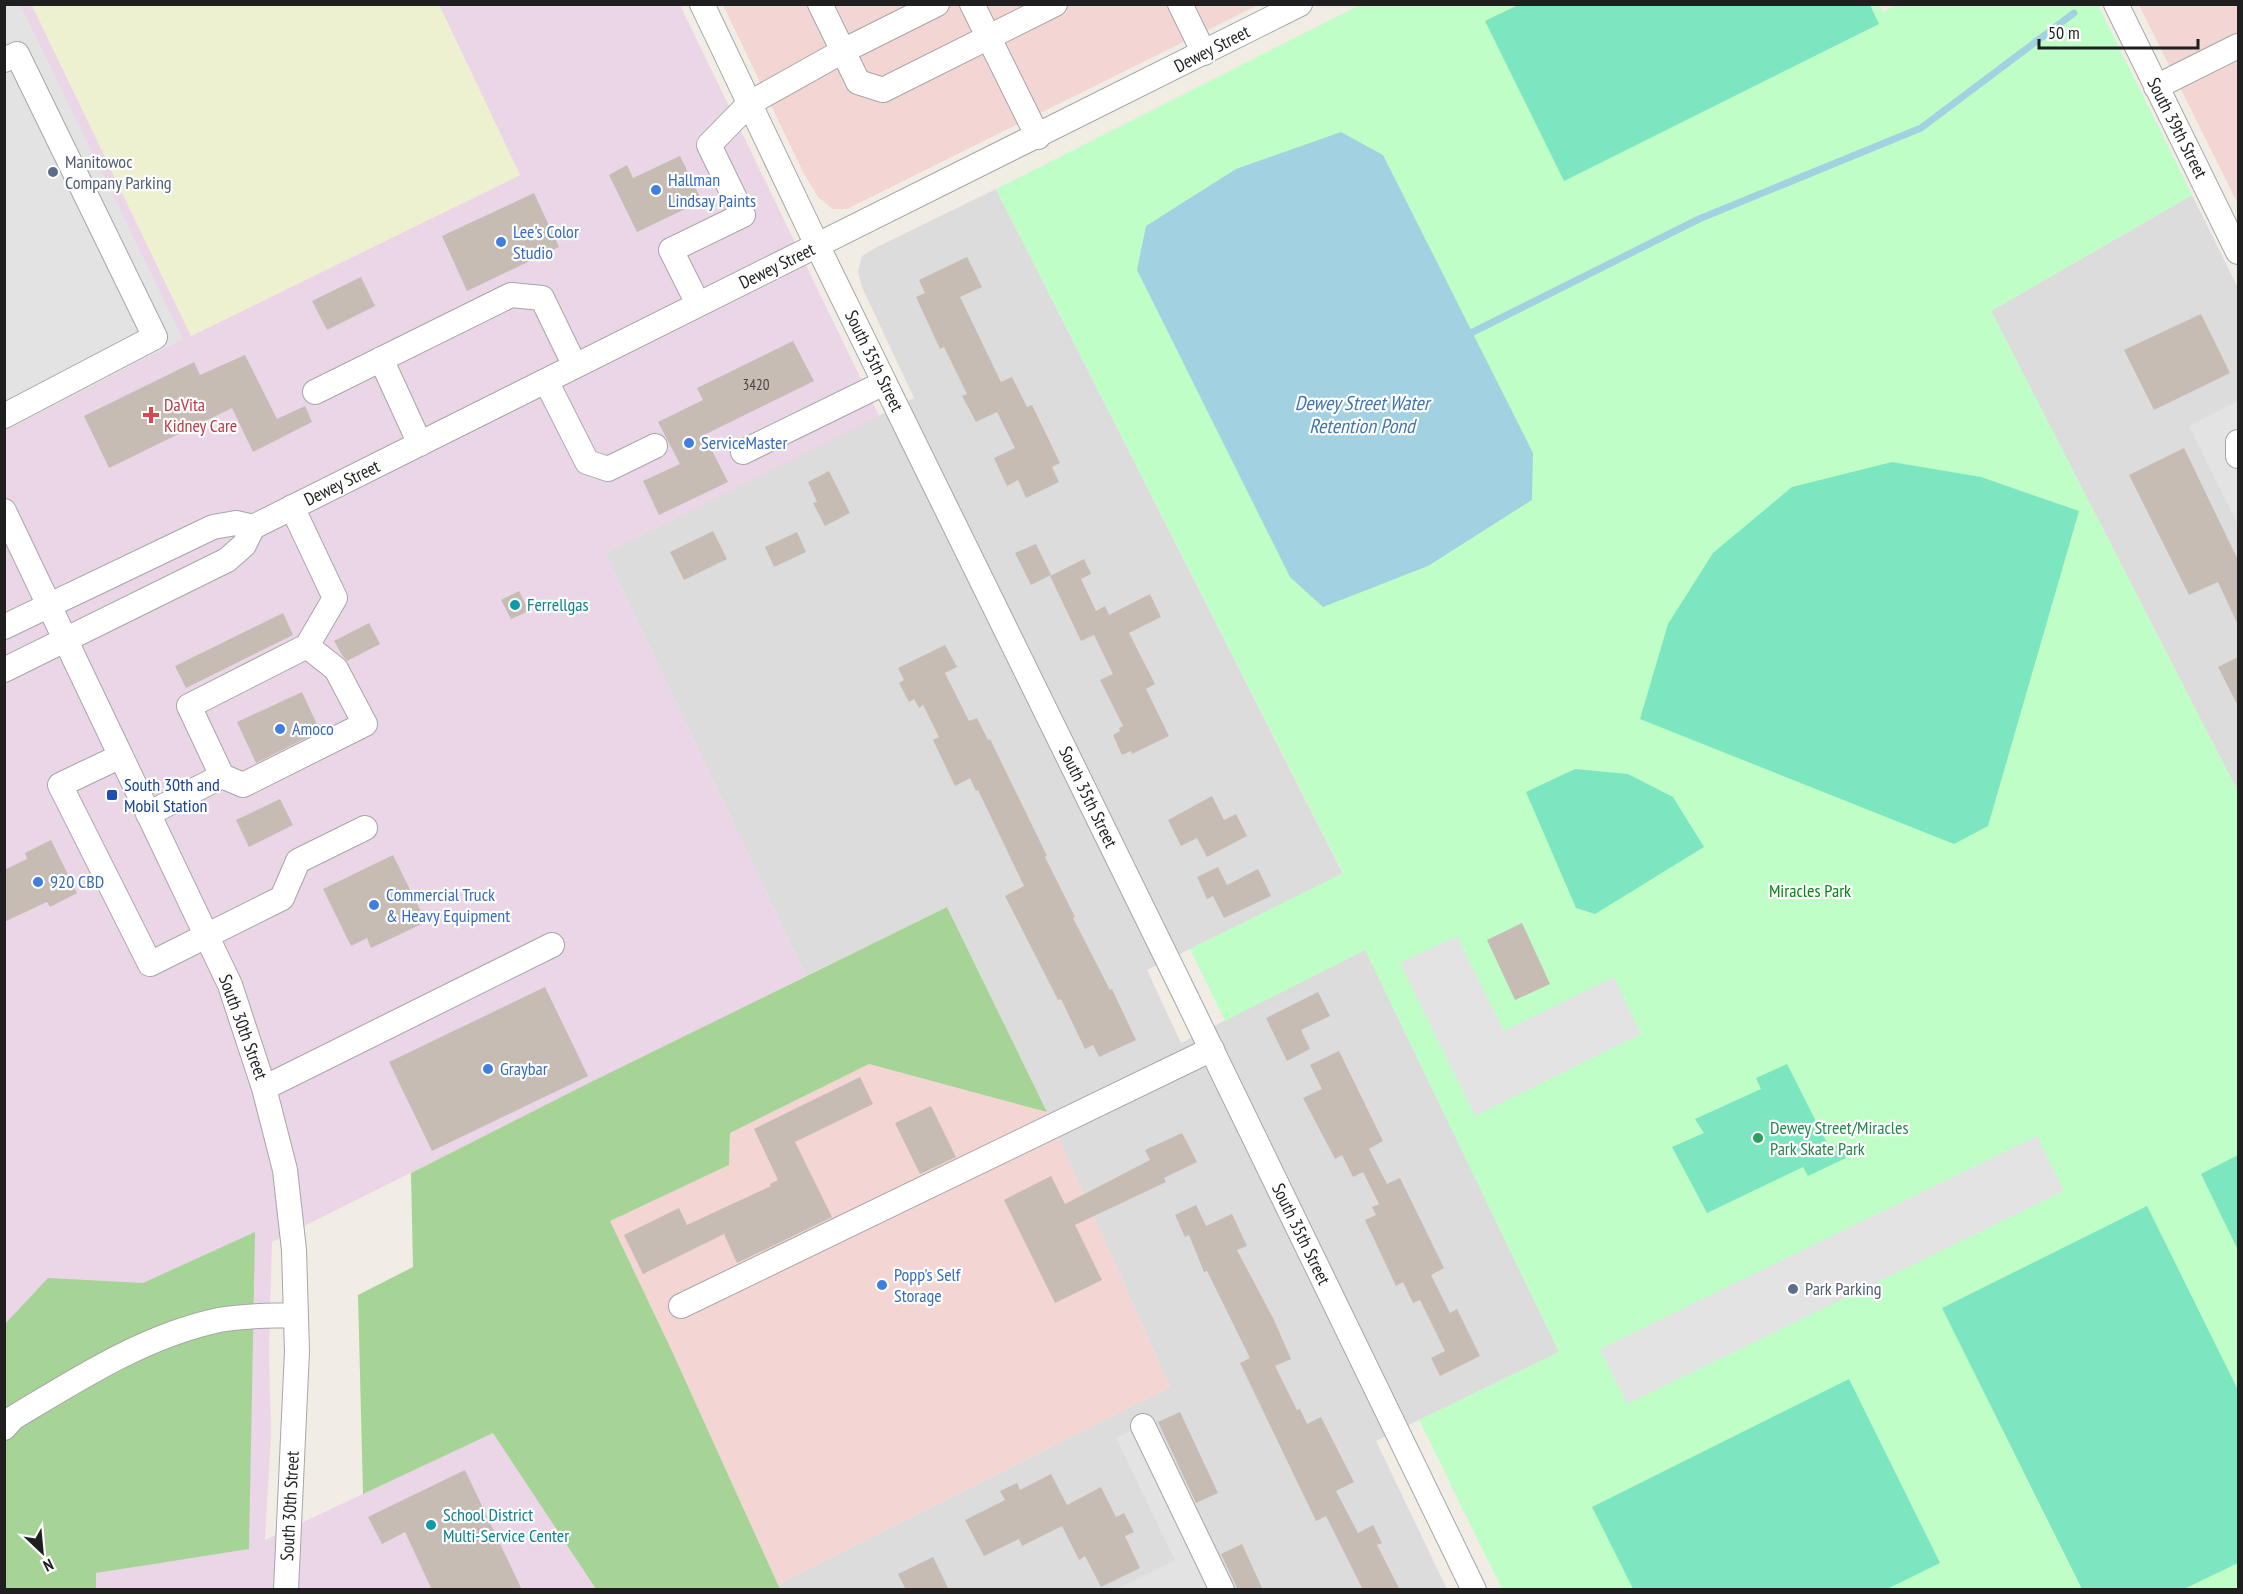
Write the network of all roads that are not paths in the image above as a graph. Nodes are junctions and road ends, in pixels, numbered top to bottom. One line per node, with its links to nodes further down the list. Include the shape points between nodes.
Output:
1 (702, 4): 17 (street, South 35th Street)
2 (891, 4): 10 (street)
3 (937, 4): 10 (street)
4 (972, 4): 11 (street)
5 (1055, 4): 11 (street)
6 (1180, 4): 14 (street)
7 (1300, 4): 14 (street, Dewey Street)
8 (2116, 4): 16 (street, South 39th Street)
9 (826, 9): 13 (street)
10 (881, 33): 13 (street)
11 (988, 38): 13 (street, via 883,90 858,82); 18 (street)
12 (2238, 45): 16 (street)
13 (843, 51): 17 (street)
14 (1204, 53): 18 (street, Dewey Street)
15 (4, 60): 27 (street, via 17,54 155,337)
16 (2156, 87): 20 (street, South 39th Street)
17 (750, 103): 19 (street, South 35th Street); 21 (street, via 709,145 743,214 671,250)
18 (1038, 137): 19 (street, Dewey Street)
19 (817, 245): 21 (street, Dewey Street); 25 (street, South 35th Street)
20 (2238, 252)
21 (699, 304): 23 (street, Dewey Street)
22 (381, 359): 23 (street, via 511,295 542,298); 26 (street); 29 (street)
23 (575, 366): 24 (street, Dewey Street)
24 (546, 381): 29 (street, Dewey Street); 30 (street, via 587,462 608,469)
25 (884, 383): 31 (street); 47 (street, South 35th Street)
26 (315, 392)
27 (4, 416)
28 (2238, 442): 32 (street)
29 (420, 444): 33 (street, Dewey Street)
30 (656, 446)
31 (743, 452)
32 (2238, 456)
33 (292, 507): 35 (street, Dewey Street); 39 (street, via 334,598)
34 (4, 511): 36 (street, South 30th Street)
35 (253, 527): 36 (street, via 236,523 213,527); 38 (street, Dewey Street, via 244,544 227,560)
36 (49, 605): 37 (street); 38 (street, South 30th Street)
37 (4, 627)
38 (66, 640): 40 (street, Dewey Street); 41 (street, South 30th Street)
39 (307, 646): 42 (street, via 189,706); 42 (street, via 336,669 365,724 243,785)
40 (4, 670)
41 (121, 756): 43 (street, South 30th Street); 45 (street, via 60,785 150,964)
42 (222, 776): 43 (street)
43 (148, 814): 45 (street, South 30th Street)
44 (365, 828): 45 (street, via 298,861 282,898)
45 (207, 936): 48 (street, South 30th Street, via 230,985)
46 (552, 945): 48 (street)
47 (1212, 1049): 49 (street); 55 (street, South 35th Street)
48 (264, 1088): 50 (street, South 30th Street, via 285,1170)
49 (681, 1306)
50 (296, 1315): 52 (street, via 220,1320 163,1337 94,1369 13,1418); 53 (street, South 30th Street)
51 (1143, 1426): 54 (street)
52 (4, 1428)
53 (286, 1590)
54 (1222, 1590)
55 (1474, 1590)

